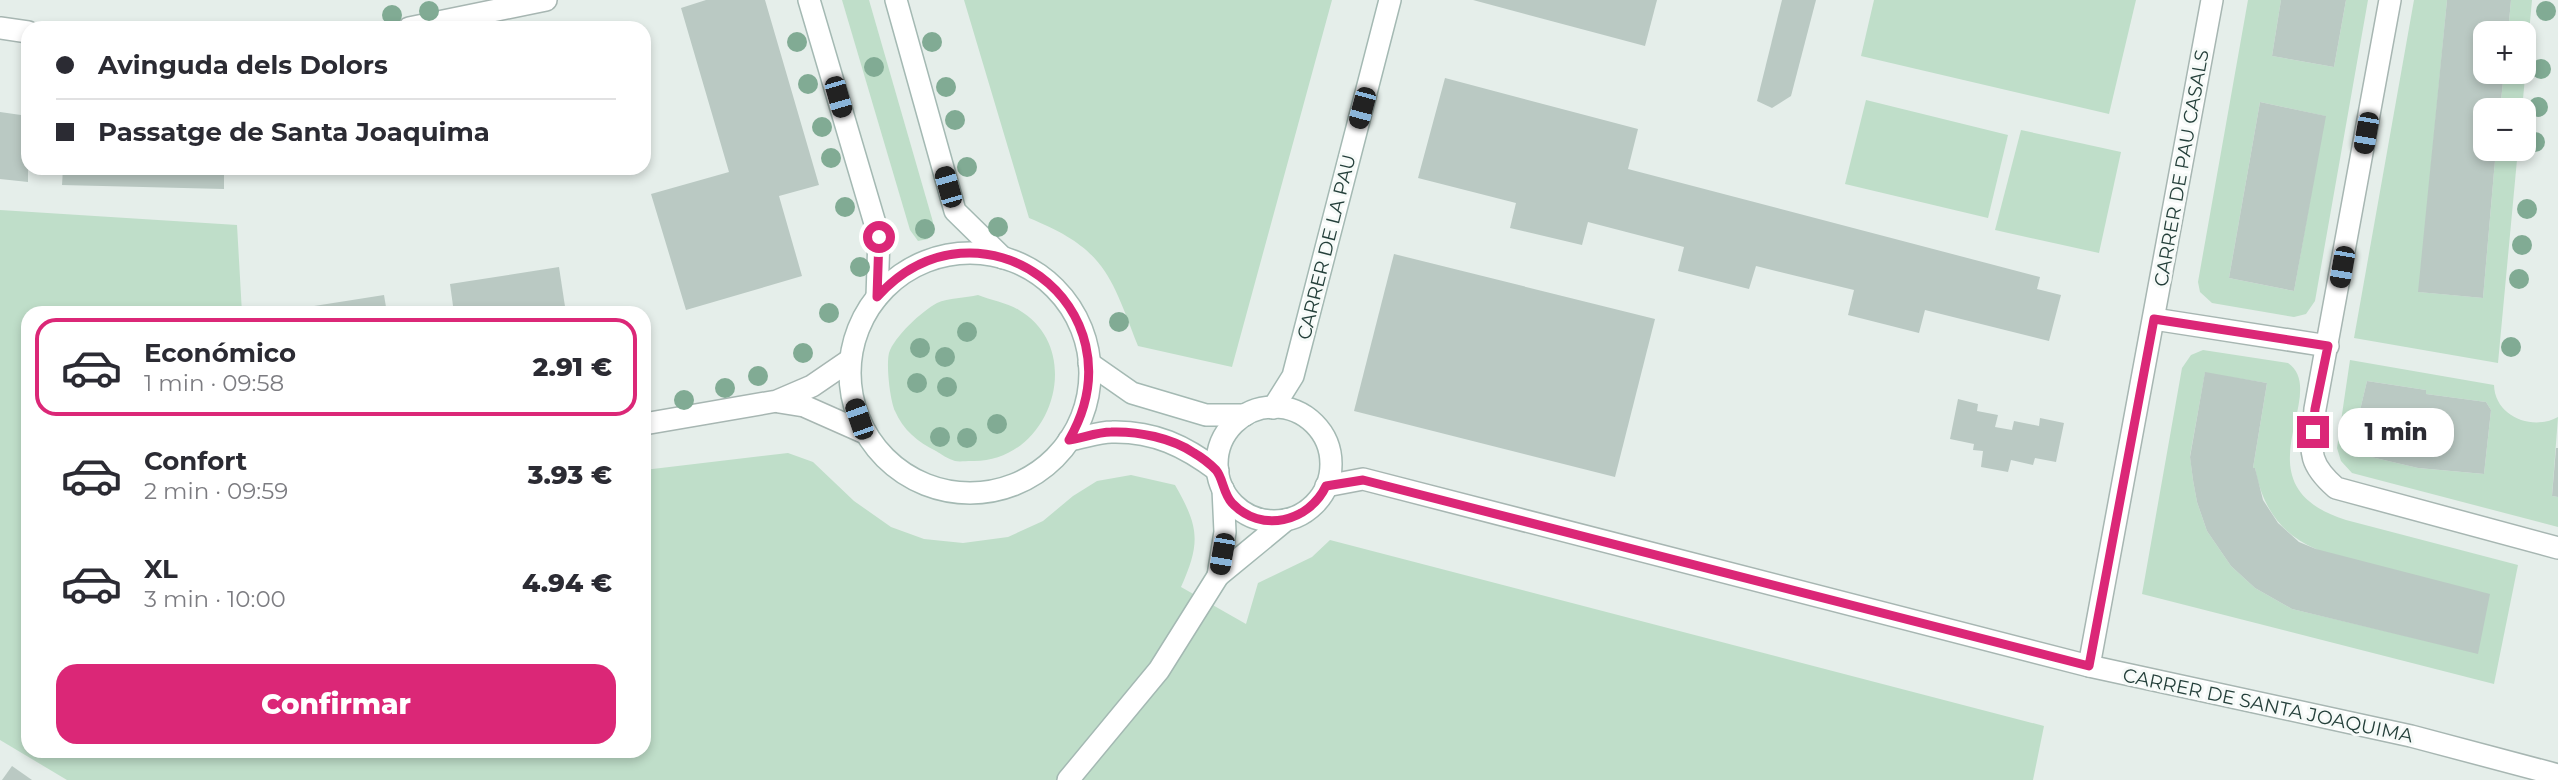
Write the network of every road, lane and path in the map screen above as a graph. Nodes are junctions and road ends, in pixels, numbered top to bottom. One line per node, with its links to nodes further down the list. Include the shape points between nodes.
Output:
1 (546, 0): 7 (street)
2 (809, 0): 11 (street, via 879,237)
3 (896, 0): 10 (street, via 955,211)
4 (1390, 0): 17 (street, CARRER DE LA PAU, via 1293,376)
5 (2212, 0): 12 (street, CARRER DE PAU CASALS)
6 (2390, 0): 13 (street)
7 (443, 21)
8 (0, 28): 9 (street)
9 (21, 31)
10 (1003, 258): 11 (street, via 972,253 942,256 913,268); 15 (street, via 1042,277 1063,297 1083,335)
11 (877, 297): 14 (street, via 862,320)
12 (2154, 319): 13 (street); 27 (street, CARRER DE PAU CASALS)
13 (2328, 346): 25 (street, via 2311,455 2319,473 2336,488)
14 (850, 360): 16 (street, via 812,386); 20 (street, via 854,405)
15 (1089, 363): 18 (street, via 1132,393 1206,415); 21 (street, via 1086,403)
16 (777, 401): 19 (street); 20 (street, via 804,405)
17 (1273, 408): 18 (street); 23 (street, via 1298,413 1319,429 1331,461)
18 (1245, 415): 22 (street, via 1225,435 1219,452)
19 (651, 423)
20 (865, 433): 21 (street, via 881,454 913,479 938,489 965,492 991,491 1030,477)
21 (1069, 440): 22 (street, via 1110,432 1150,435 1192,452)
22 (1220, 480): 24 (street, via 1232,503 1245,514); 26 (street, via 1225,532)
23 (1326, 486): 24 (street, via 1310,508); 27 (street, CARRER DE SANTA JOAQUIMA, via 1363,480)
24 (1286, 520): 26 (street)
25 (2558, 548)
26 (1218, 576): 29 (street, via 1159,670)
27 (2089, 666): 28 (street, CARRER DE SANTA JOAQUIMA, via 2411,736)
28 (2558, 775)
29 (1068, 780)

